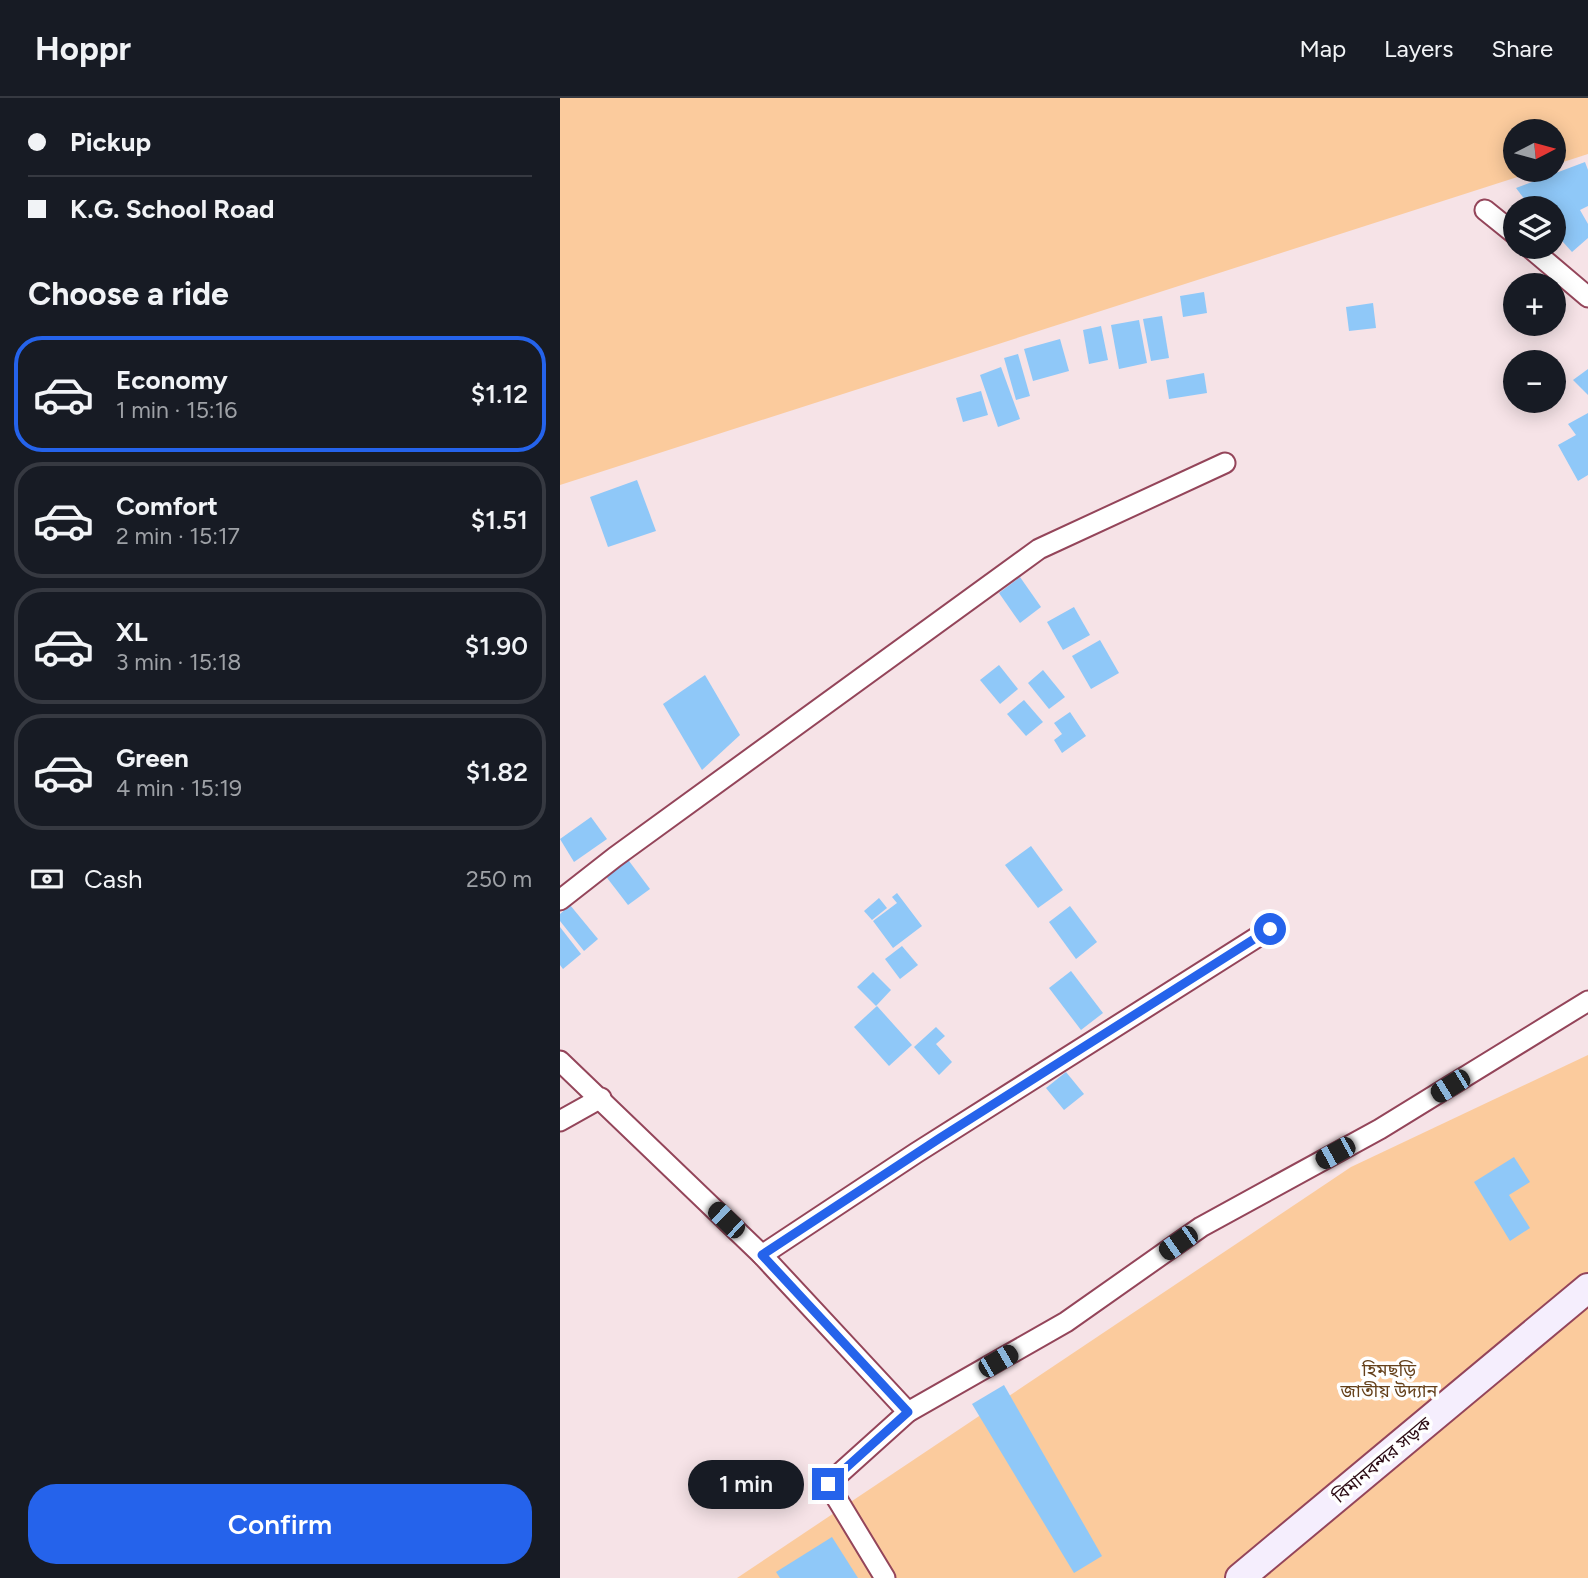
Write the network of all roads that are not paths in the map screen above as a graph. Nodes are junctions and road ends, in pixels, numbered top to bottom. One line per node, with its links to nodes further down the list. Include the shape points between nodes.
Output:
1 (1485, 210): 2 (street)
2 (1503, 225)
3 (1543, 259): 4 (street)
4 (1588, 297)
5 (1225, 463): 6 (street, via 1039,550)
6 (560, 900)
7 (1270, 929): 12 (street)
8 (1588, 1001): 14 (street, via 1380,1129 1201,1227 1066,1322)
9 (560, 1061): 10 (street)
10 (601, 1098): 11 (street); 12 (street)
11 (560, 1121)
12 (762, 1255): 14 (street)
13 (1588, 1288): 16 (street, বিমানবন্দর সড়ক)
14 (908, 1412): 15 (street, via 828,1484)
15 (885, 1578)
16 (1240, 1578)

